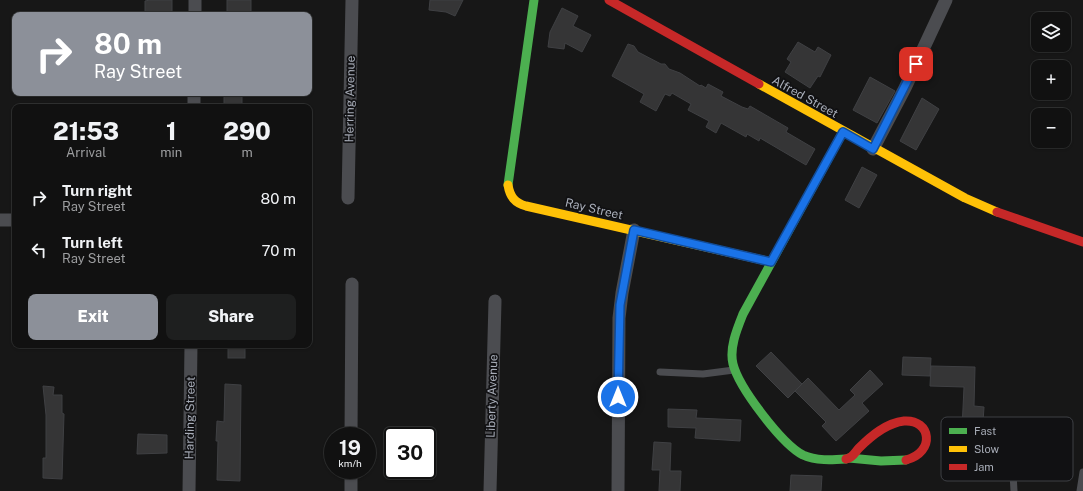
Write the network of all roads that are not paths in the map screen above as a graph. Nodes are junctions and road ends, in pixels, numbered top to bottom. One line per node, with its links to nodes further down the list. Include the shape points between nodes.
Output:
1 (195, 0): 6 (street)
2 (352, 0): 9 (street, Herring Avenue)
3 (534, 0): 12 (street, Ray Street, via 508,180 512,199 522,205)
4 (609, 0): 7 (street, Alfred Street)
5 (946, 0): 8 (street)
6 (195, 12)
7 (843, 132): 8 (street, Alfred Street); 14 (street)
8 (873, 149): 13 (street, Alfred Street, via 965,198 1003,215)
9 (348, 198)
10 (0, 220): 11 (street)
11 (12, 220)
12 (634, 230): 14 (street, Ray Street); 28 (street, via 619,318)
13 (1083, 242)
14 (771, 262): 18 (street, via 738,326 732,351)
15 (352, 284): 20 (street)
16 (495, 301): 27 (street, Liberty Avenue)
17 (191, 348): 25 (street, Harding Street)
18 (735, 370): 19 (lane, via 703,374); 21 (street, via 744,387 782,437 798,452 819,459)
19 (660, 372)
20 (351, 427)
21 (849, 458): 21 (street, via 876,432 890,424 909,421 915,423 924,431 926,437 925,450 915,460)
22 (1083, 472): 30 (lane)
23 (351, 479): 26 (street)
24 (1013, 481): 29 (lane)
25 (189, 491)
26 (351, 491)
27 (490, 491)
28 (618, 491)
29 (1014, 491)
30 (1080, 491)

